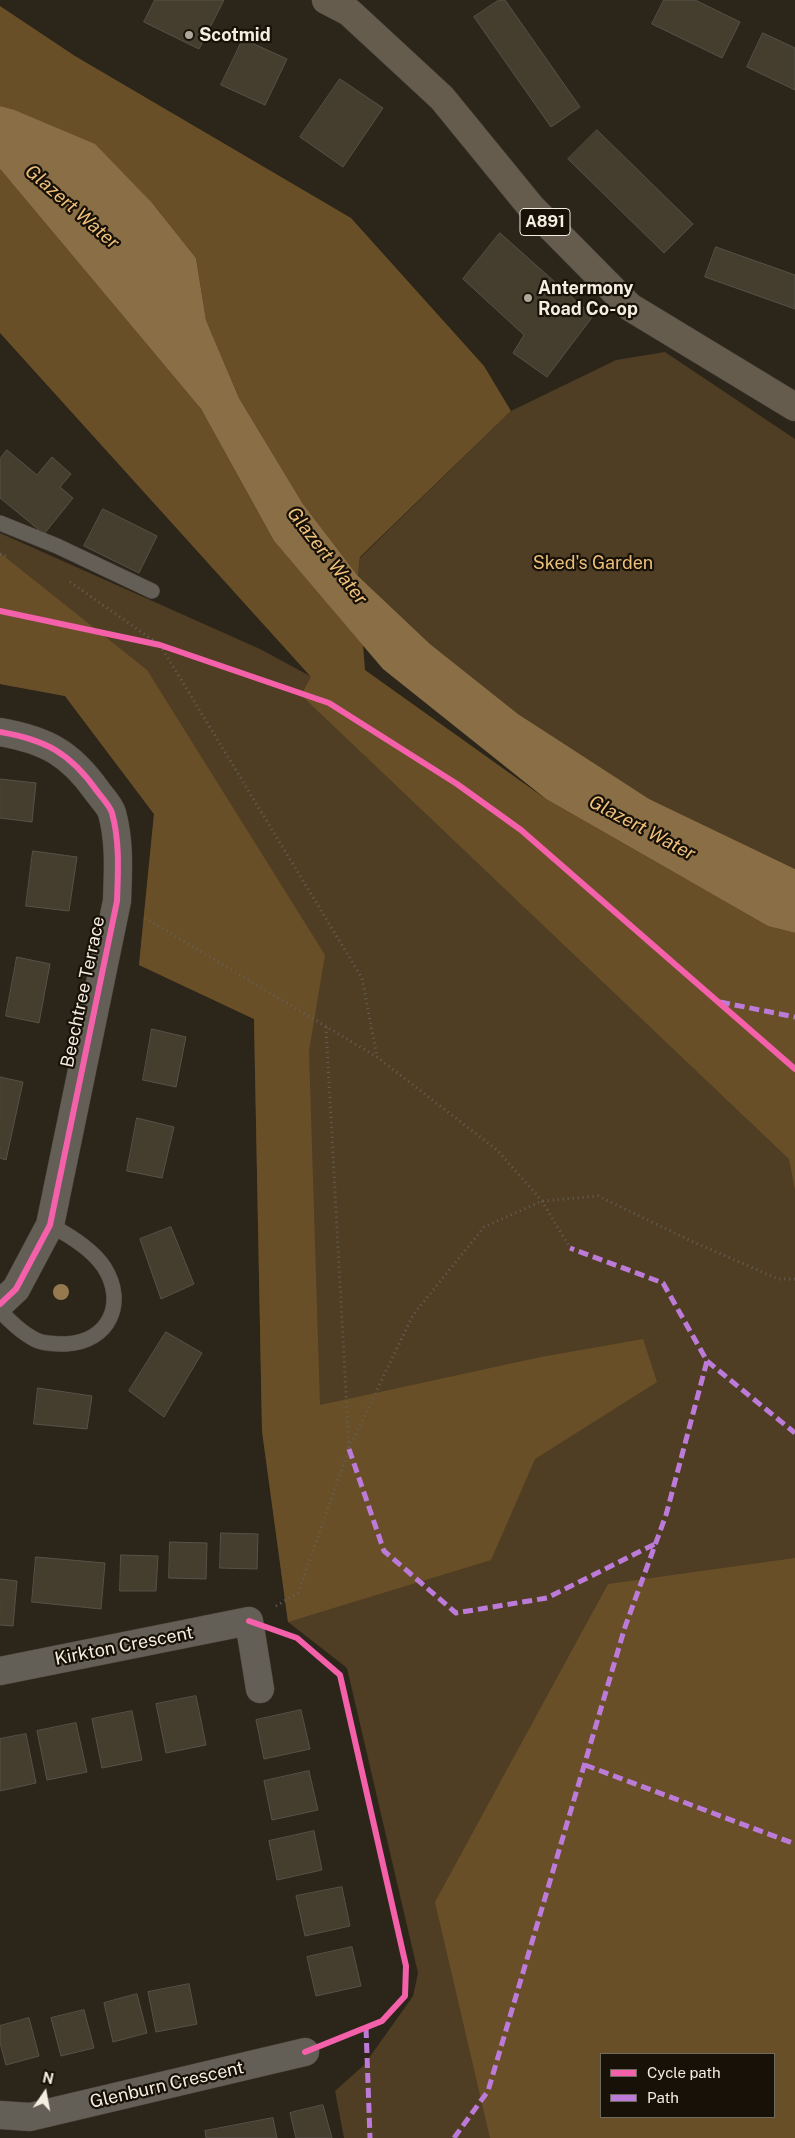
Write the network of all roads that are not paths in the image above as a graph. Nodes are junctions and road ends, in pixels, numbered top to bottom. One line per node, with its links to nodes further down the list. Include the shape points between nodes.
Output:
1 (343, 4): 2 (main road, A891, via 442,98 531,207 630,308)
2 (795, 407)
3 (0, 523): 4 (lane)
4 (152, 591)
5 (0, 732): 6 (street, Beechtree Terrace, via 27,737 62,752 89,779 112,812 119,859 117,901)
6 (50, 1225): 7 (street, Beechtree Terrace, via 16,1289); 8 (lane, via 70,1235 104,1267 113,1288 114,1307 109,1322 96,1335 79,1344 60,1344 38,1341)
7 (0, 1304)
8 (0, 1311)
9 (0, 1671): 10 (street, Kirkton Crescent, via 249,1622)
10 (260, 1689)
11 (305, 2052): 12 (street, Glenburn Crescent, via 30,2117)
12 (0, 2115)

